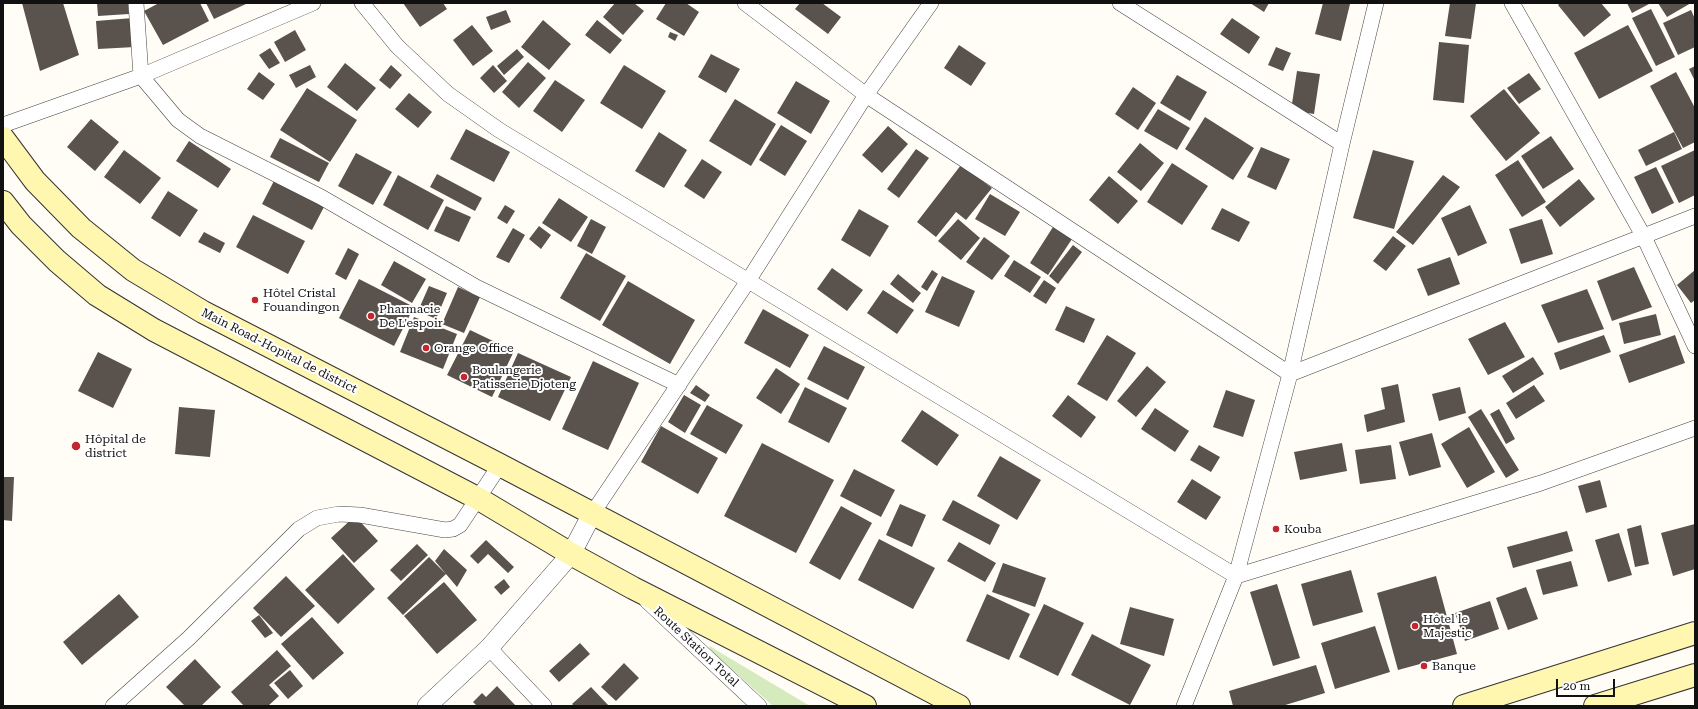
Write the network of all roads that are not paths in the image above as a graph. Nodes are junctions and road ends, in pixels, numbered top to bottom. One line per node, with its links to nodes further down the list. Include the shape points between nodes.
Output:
1 (136, 3): 9 (street)
2 (313, 3): 9 (street)
3 (362, 3): 17 (street, via 397,46 448,94 499,130)
4 (745, 3): 10 (street)
5 (931, 3): 10 (street)
6 (1120, 3): 13 (street)
7 (1376, 3): 13 (street)
8 (1512, 3): 16 (street)
9 (141, 76): 11 (street); 20 (street, via 178,120 200,136 321,197 476,288)
10 (866, 95): 17 (street); 19 (street)
11 (3, 126)
12 (3, 138): 22 (main road, Main Road-Hopital de district, via 35,181 81,228 133,270 203,312)
13 (1342, 144): 19 (street)
14 (3, 202): 23 (main road, via 21,225 57,261 103,299 154,330)
15 (1695, 216): 16 (street)
16 (1644, 237): 18 (street); 19 (street)
17 (748, 281): 20 (street); 26 (street)
18 (1695, 346)
19 (1290, 374): 26 (street)
20 (679, 385): 24 (street)
21 (1695, 428): 26 (street, via 1541,484)
22 (500, 465): 23 (street); 24 (main road, Main Road-Hopital de district)
23 (479, 499): 25 (main road); 31 (street, via 460,525 445,530 360,515 339,514 317,518 299,529 189,638)
24 (592, 514): 25 (street); 36 (main road, Main Road-Hopital de district)
25 (571, 554): 27 (main road); 29 (street)
26 (1236, 576): 37 (street)
27 (633, 588): 34 (street, Route Station Total); 35 (main road)
28 (1695, 633): 38 (main road)
29 (489, 648): 32 (street); 33 (street)
30 (1695, 675): 39 (main road)
31 (113, 706)
32 (427, 706)
33 (544, 706)
34 (758, 706)
35 (865, 706)
36 (959, 706)
37 (1184, 706)
38 (1464, 706)
39 (1595, 706)

